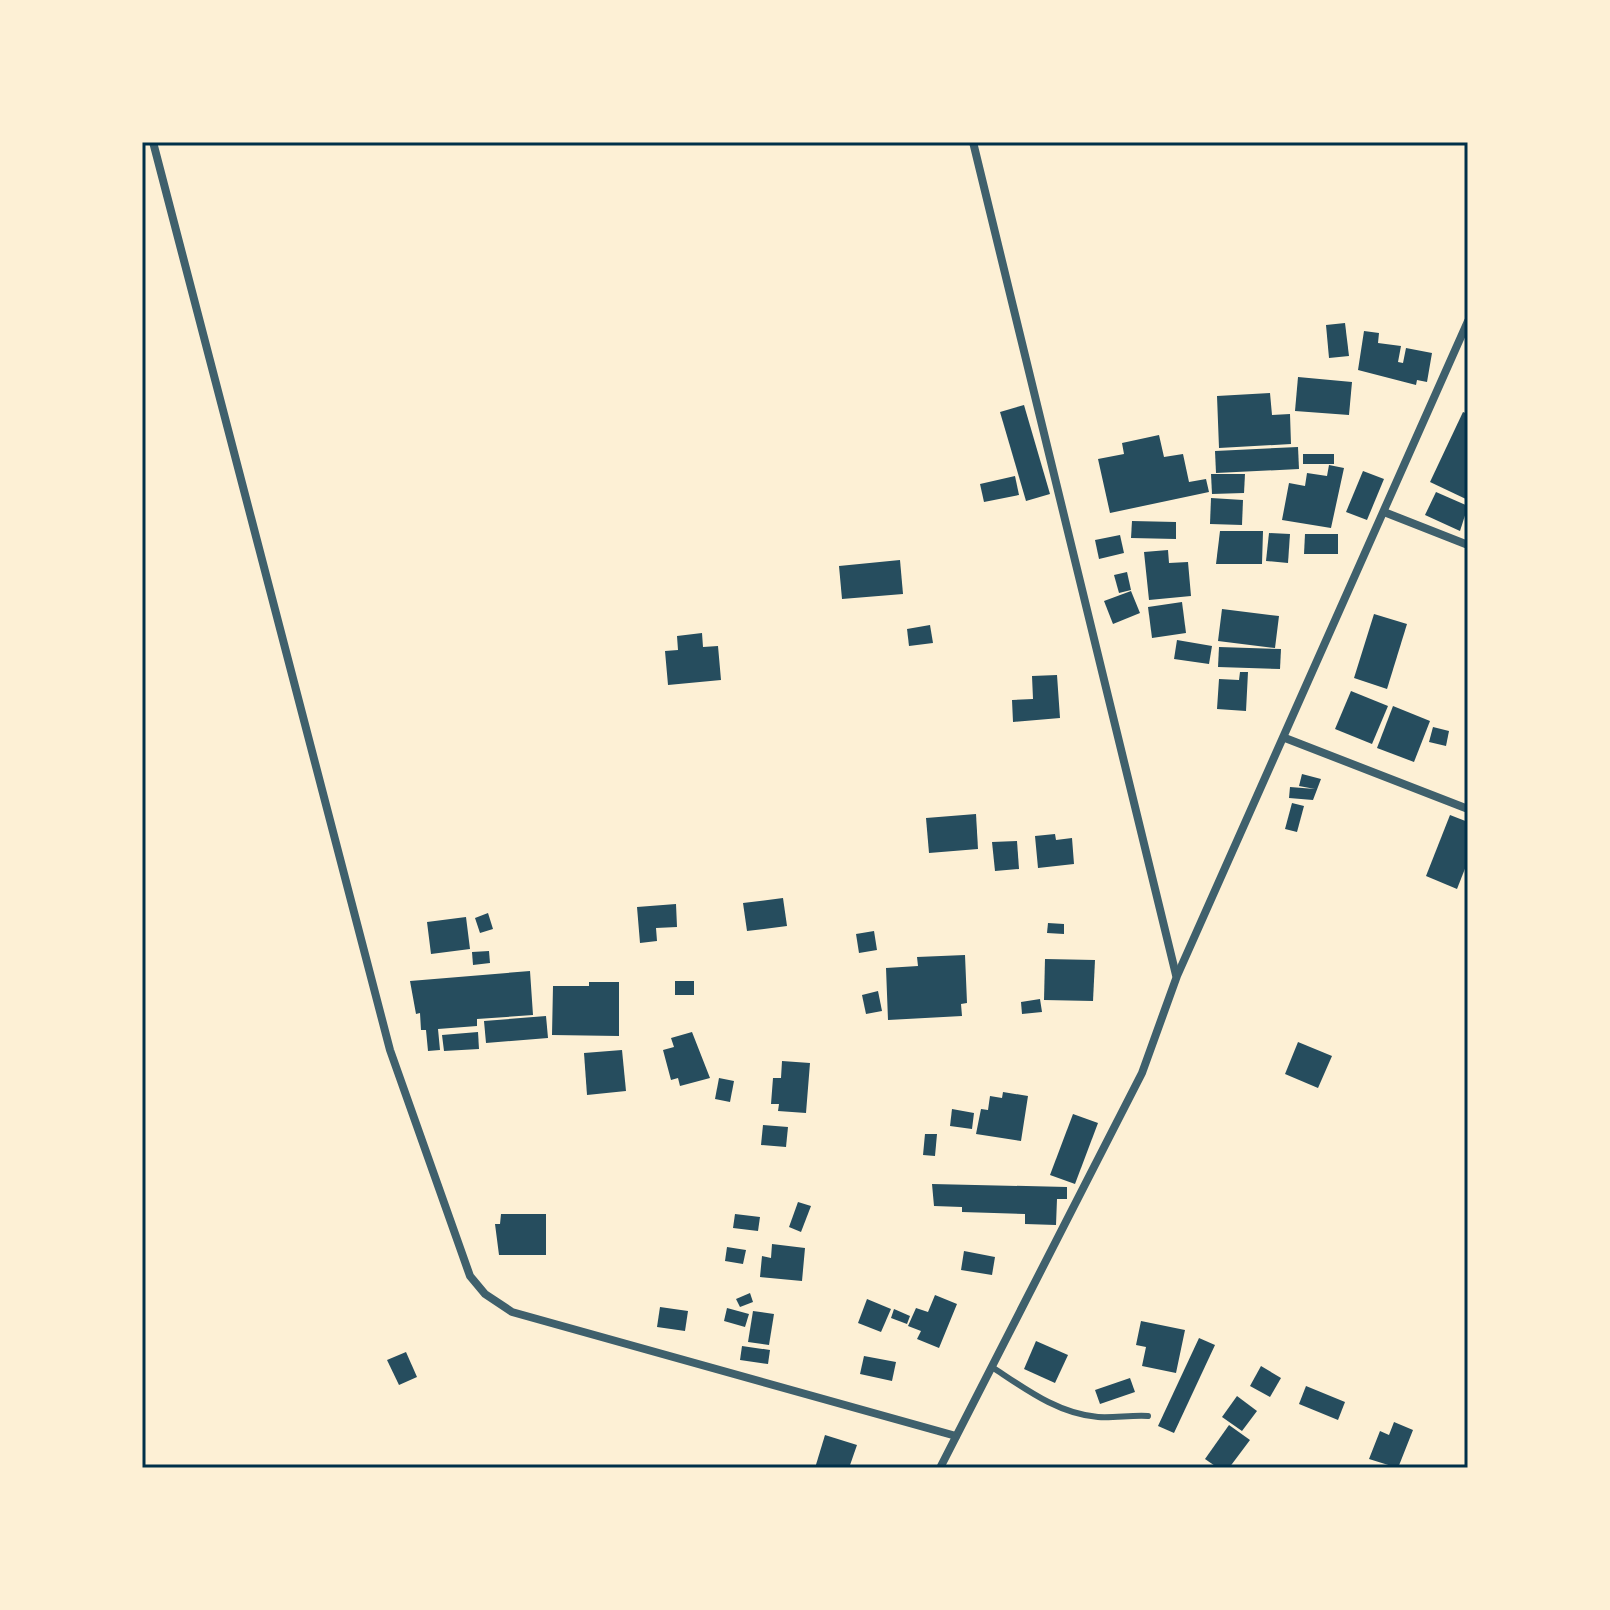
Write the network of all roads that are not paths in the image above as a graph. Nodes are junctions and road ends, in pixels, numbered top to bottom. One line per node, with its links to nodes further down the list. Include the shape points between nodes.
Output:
1 (153, 142): 11 (street, via 390,1050 470,1276 512,1312)
2 (973, 142): 8 (street)
3 (1468, 321): 4 (street)
4 (1384, 512): 5 (street); 6 (street)
5 (1468, 545)
6 (1285, 738): 7 (street); 8 (street)
7 (1468, 809)
8 (1177, 976): 9 (street, via 1142,1073)
9 (992, 1367): 10 (lane, via 1072,1411 1096,1417); 11 (street)
10 (1148, 1416)
11 (956, 1436): 12 (street)
12 (940, 1468)

